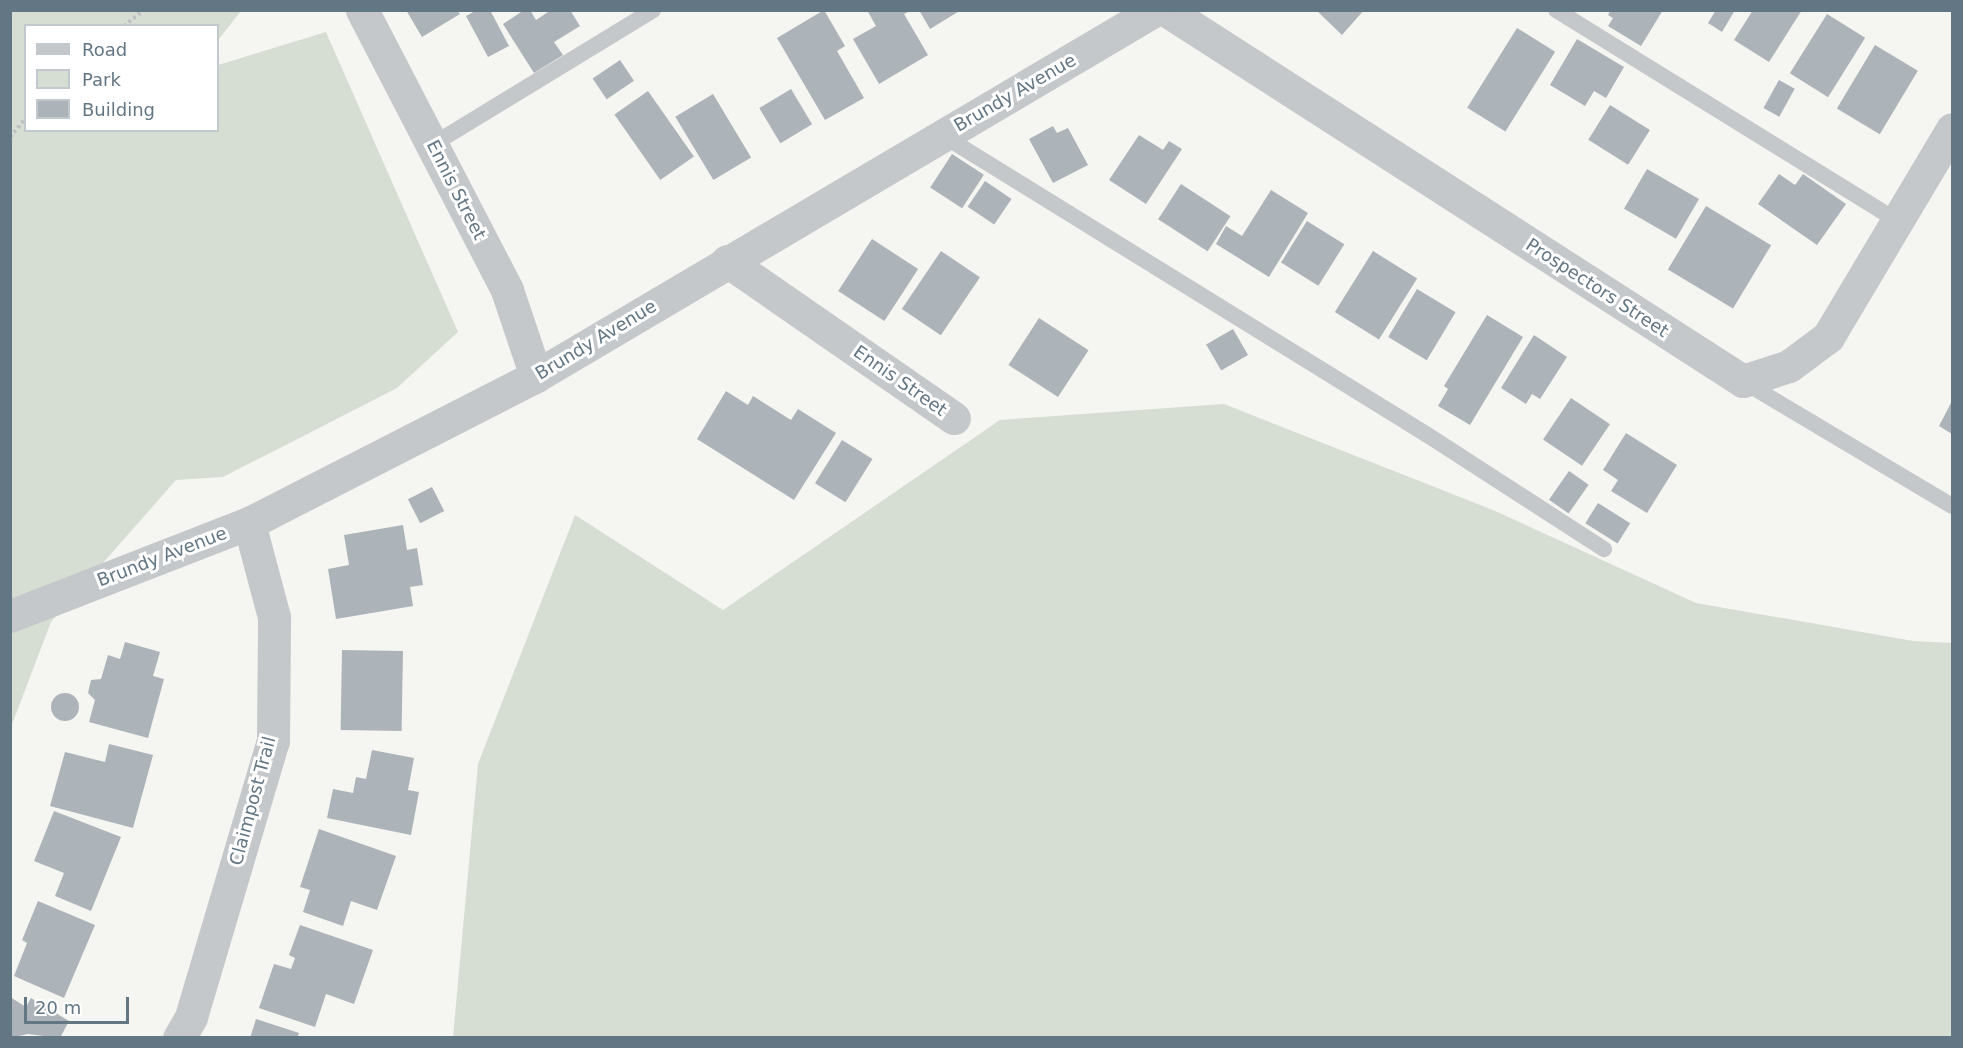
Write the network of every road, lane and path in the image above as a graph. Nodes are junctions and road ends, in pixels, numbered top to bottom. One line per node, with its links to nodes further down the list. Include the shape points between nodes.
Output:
1 (144, 10): 7 (path)
2 (362, 10): 12 (street, Ennis Street)
3 (653, 10): 12 (lane)
4 (1155, 10): 10 (street, Brundy Avenue)
5 (1166, 10): 16 (street, Prospectors Street)
6 (1556, 10): 13 (lane)
7 (126, 24)
8 (24, 120): 11 (path)
9 (1953, 129): 13 (street)
10 (942, 135): 14 (street, Brundy Avenue); 20 (lane, via 1426,434)
11 (10, 137)
12 (432, 145): 15 (street, Ennis Street, via 507,290)
13 (1897, 221): 16 (street, via 1828,337 1789,366)
14 (727, 261): 15 (street, Brundy Avenue); 17 (street, Ennis Street)
15 (536, 376): 19 (street, Brundy Avenue)
16 (1743, 381): 18 (lane)
17 (954, 418)
18 (1953, 506)
19 (249, 523): 21 (street, Brundy Avenue); 22 (street, Claimpost Trail, via 274,617 273,741 191,1017)
20 (1604, 549)
21 (10, 616)
22 (179, 1038)

